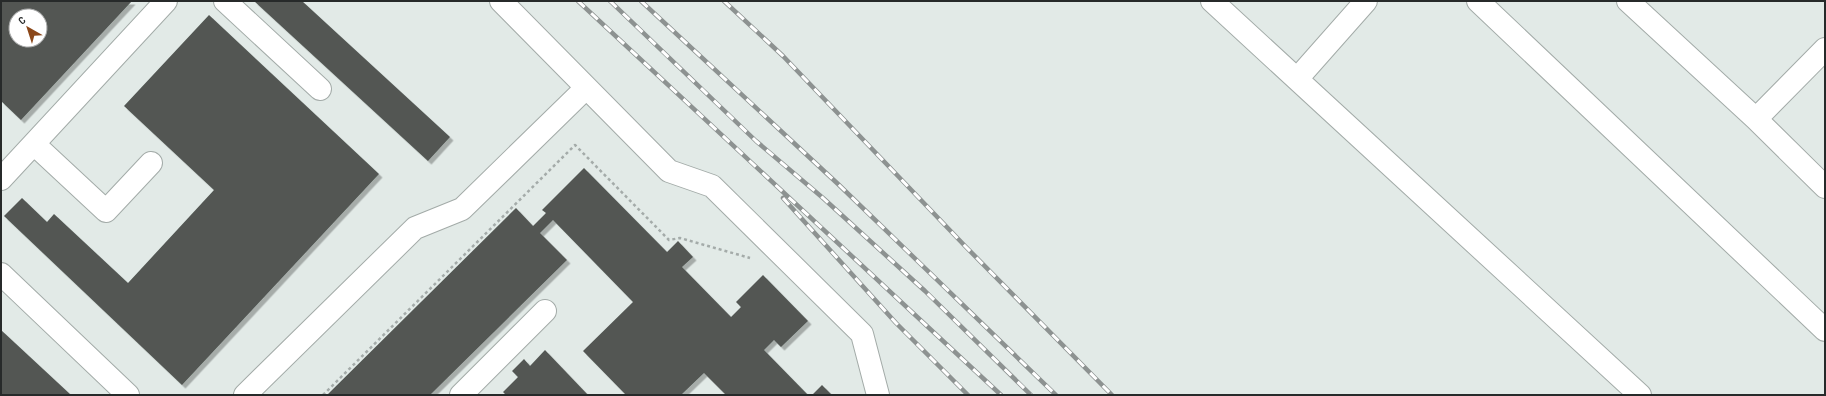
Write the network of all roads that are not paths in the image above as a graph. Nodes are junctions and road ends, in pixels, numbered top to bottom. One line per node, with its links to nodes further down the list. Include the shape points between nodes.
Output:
1 (166, 1): 13 (street)
2 (225, 1): 11 (street)
3 (501, 1): 10 (street)
4 (1212, 1): 9 (street)
5 (1366, 1): 9 (street)
6 (1478, 1): 19 (street)
7 (1628, 1): 12 (street)
8 (1825, 49): 12 (street)
9 (1297, 79): 24 (street)
10 (586, 88): 21 (street, via 462,209 415,228); 23 (street, via 669,171 712,186 862,334)
11 (320, 89)
12 (1756, 119): 16 (street)
13 (34, 144): 14 (street, via 106,211); 15 (street)
14 (151, 163)
15 (1, 179)
16 (1825, 187)
17 (1, 274): 20 (street)
18 (545, 312): 22 (street)
19 (1825, 330)
20 (128, 395)
21 (245, 395)
22 (461, 395)
23 (878, 395)
24 (1640, 395)

